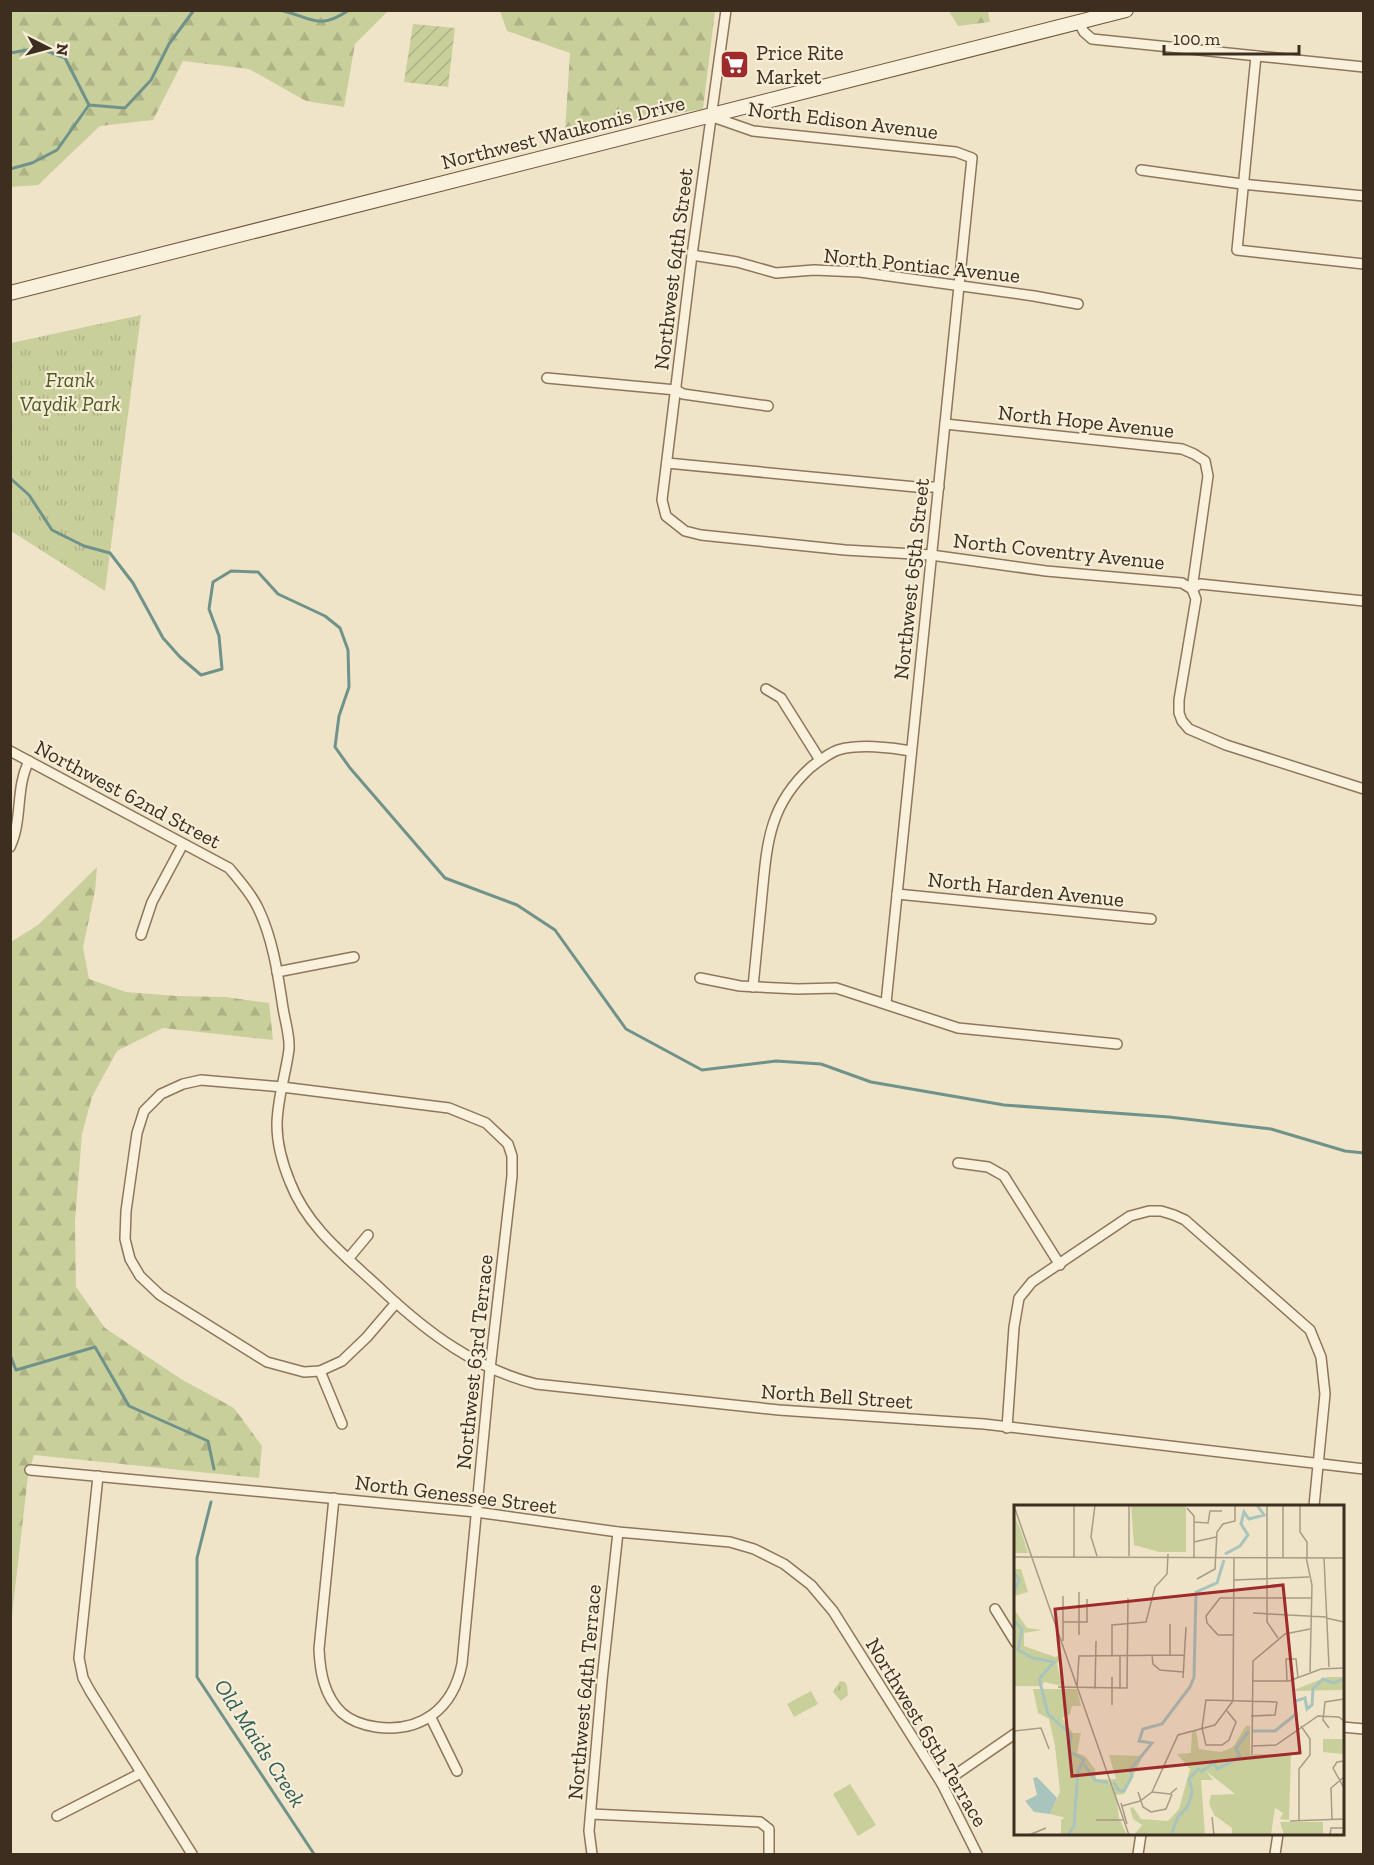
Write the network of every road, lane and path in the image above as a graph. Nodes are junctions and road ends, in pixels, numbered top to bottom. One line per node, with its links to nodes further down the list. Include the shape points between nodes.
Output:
1 (726, 10): 6 (street, Northwest 64th Street)
2 (1126, 10): 3 (main road, Northwest Waukomis Drive)
3 (1079, 23): 4 (street, via 1092,39); 6 (main road, Northwest Waukomis Drive)
4 (1256, 56): 5 (street); 9 (street)
5 (1364, 67)
6 (710, 116): 7 (street, North Edison Avenue, via 753,131 956,152); 11 (street, Northwest 64th Street); 14 (main road, Northwest Waukomis Drive)
7 (972, 158): 13 (street, Northwest 65th Street)
8 (1141, 170): 9 (street)
9 (1242, 183): 10 (street); 12 (street, via 1237,250)
10 (1364, 196)
11 (692, 255): 13 (street, North Pontiac Avenue, via 776,273 860,272); 17 (street, Northwest 64th Street)
12 (1364, 264)
13 (959, 286): 15 (street, North Pontiac Avenue); 19 (street, Northwest 65th Street)
14 (10, 293)
15 (1078, 304)
16 (547, 378): 17 (street)
17 (676, 390): 18 (street); 20 (street, Northwest 64th Street)
18 (768, 406)
19 (945, 424): 21 (street, Northwest 65th Street); 24 (street, North Hope Avenue, via 1182,449 1205,461 1208,476)
20 (667, 463): 21 (street); 22 (street, Northwest 64th Street, via 662,500 666,516)
21 (939, 487): 23 (street, Northwest 65th Street)
22 (678, 527): 23 (street, North Coventry Avenue, via 701,536)
23 (931, 555): 24 (street, North Coventry Avenue, via 1046,571 1182,583); 28 (street, Northwest 65th Street)
24 (1192, 589): 25 (street, North Coventry Avenue, via 1200,584); 31 (street, via 1196,599 1179,700 1182,722 1226,745)
25 (1364, 601)
26 (766, 689): 29 (street, via 781,698)
27 (10, 751): 30 (street, Northwest 62nd Street)
28 (911, 751): 29 (street, via 839,750); 35 (street, Northwest 65th Street)
29 (820, 760): 41 (street, via 792,786 773,820)
30 (28, 761): 32 (street, Northwest 62nd Street); 33 (street)
31 (1364, 789)
32 (183, 844): 34 (street, Northwest 62nd Street); 37 (street, via 152,902)
33 (10, 847)
34 (229, 868): 39 (street, North Bell Street, via 258,906)
35 (897, 894): 36 (street, North Harden Avenue); 42 (street, Northwest 65th Street)
36 (1151, 919)
37 (141, 935)
38 (354, 957): 39 (street)
39 (277, 972): 44 (street, North Bell Street, via 289,1047)
40 (700, 978): 41 (street)
41 (753, 987): 42 (street, via 836,988)
42 (886, 1004): 43 (street, via 958,1028)
43 (1117, 1044)
44 (282, 1087): 47 (street, North Bell Street, via 277,1125 290,1184 317,1230); 50 (street, Northwest 63rd Terrace, via 449,1108 486,1123 508,1144 512,1156 511,1187); 51 (street, Northwest 63rd Terrace, via 201,1080 161,1094 144,1112 137,1133 125,1239 140,1276 160,1295 267,1362 304,1372)
45 (958, 1163): 48 (street, via 988,1167 1004,1176)
46 (368, 1235): 47 (street)
47 (348, 1259): 49 (street, North Bell Street)
48 (1060, 1264): 53 (street, via 1032,1282 1019,1298); 54 (street, via 1130,1216 1161,1211 1185,1221 1310,1330 1325,1379)
49 (396, 1303): 50 (street, North Bell Street, via 446,1344); 51 (street, via 342,1361)
50 (490, 1369): 53 (street, North Bell Street, via 513,1379 545,1385 779,1410); 60 (street, Northwest 63rd Terrace)
51 (320, 1371): 52 (street)
52 (342, 1424)
53 (1007, 1428): 54 (street, North Bell Street)
54 (1319, 1464): 55 (street, North Bell Street); 59 (street)
55 (1364, 1468)
56 (30, 1470): 57 (street, North Genessee Street)
57 (98, 1476): 58 (street, North Genessee Street); 70 (street, via 79,1659 83,1678)
58 (334, 1498): 60 (street, North Genessee Street); 65 (street, via 319,1649 320,1672 327,1693 342,1713 361,1724 409,1727)
59 (1314, 1505)
60 (476, 1512): 61 (street, North Genessee Street); 65 (street, Northwest 63rd Terrace, via 460,1674 451,1695)
61 (618, 1533): 63 (street, North Genessee Street, via 730,1542 764,1553 811,1585); 72 (street, Northwest 64th Terrace)
62 (995, 1610): 64 (street)
63 (844, 1629): 71 (street, Northwest 65th Terrace)
64 (1014, 1640)
65 (431, 1718): 69 (street)
66 (1344, 1727): 67 (street)
67 (1364, 1730)
68 (1014, 1734): 71 (street)
69 (457, 1771)
70 (141, 1773): 73 (street); 76 (street)
71 (942, 1784): 79 (street, Northwest 65th Terrace)
72 (591, 1814): 77 (street, Northwest 64th Terrace); 78 (street, via 760,1822 769,1829)
73 (57, 1816)
74 (1141, 1835): 80 (street)
75 (1278, 1835): 81 (street)
76 (192, 1854)
77 (592, 1854)
78 (769, 1854)
79 (977, 1854)
80 (1138, 1854)
81 (1275, 1854)

